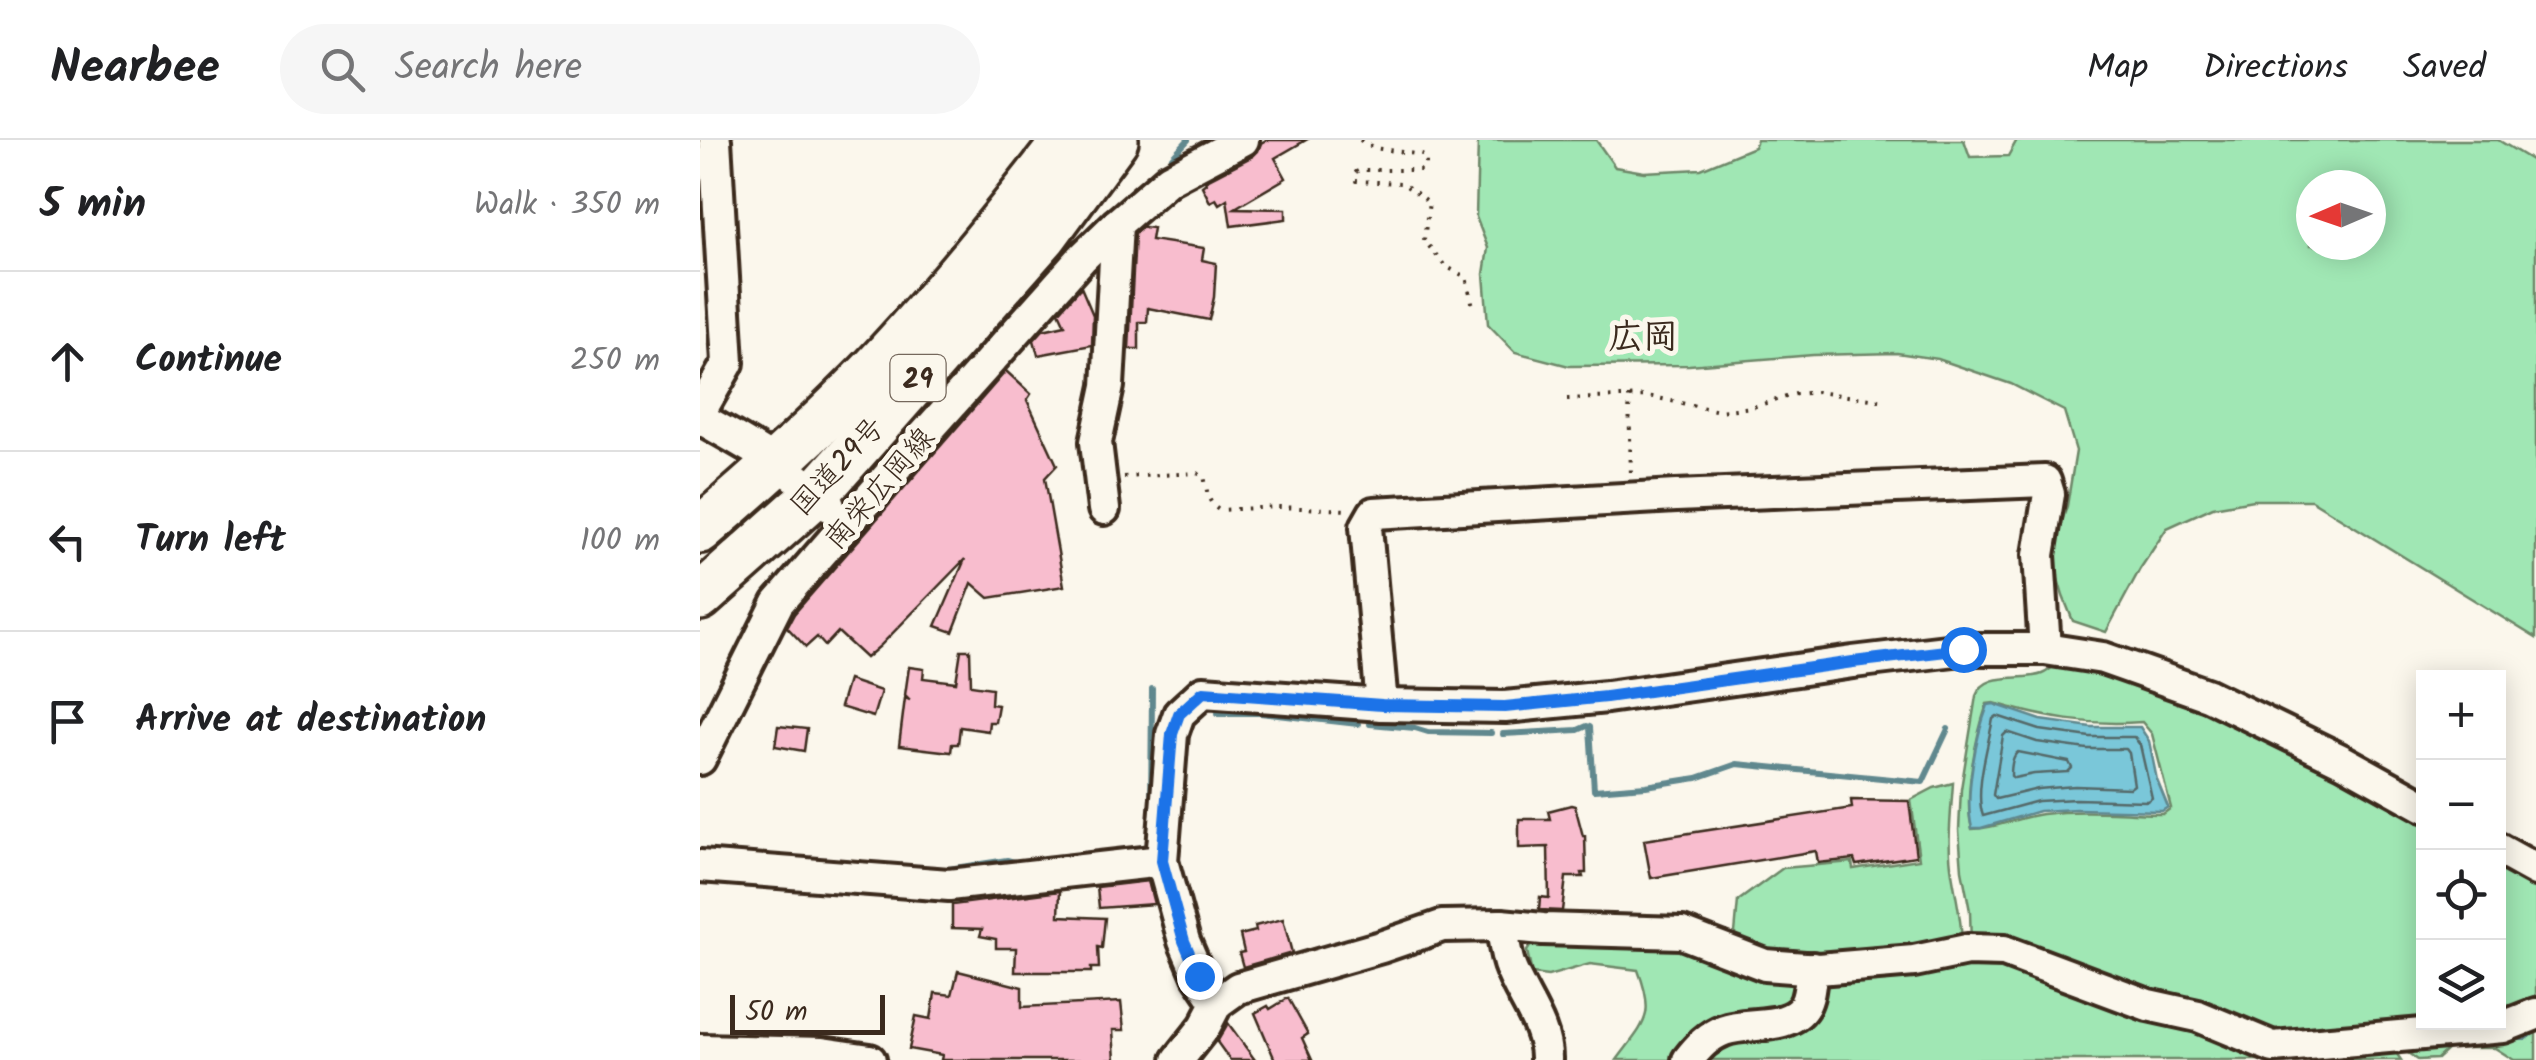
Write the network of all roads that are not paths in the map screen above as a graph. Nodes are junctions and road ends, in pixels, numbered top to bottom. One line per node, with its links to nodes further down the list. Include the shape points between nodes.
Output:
1 (715, 140): 6 (street, via 728,363)
2 (1066, 140): 7 (highway, 国道29号 / 29, via 991,238 874,369)
3 (1116, 140): 9 (highway, 国道29号 / 29)
4 (1242, 140): 5 (street, 南栄広岡線, via 1170,180)
5 (1117, 224): 8 (street, via 1108,386 1096,442); 9 (street, 南栄広岡線)
6 (700, 415): 7 (street)
7 (778, 463): 9 (street); 10 (highway, 国道29号 / 29)
8 (1103, 495)
9 (831, 509): 11 (highway, 国道29号 / 29); 14 (street, 南栄広岡線)
10 (700, 530)
11 (700, 597)
12 (2045, 649): 13 (street, via 1963,649 1505,707); 13 (street, via 2039,556 2049,494 2045,481 1374,514 1366,527); 15 (street, via 2103,658 2208,694)
13 (1382, 705): 17 (street, via 1203,692 1179,714 1172,734)
14 (700, 758)
15 (2416, 802)
16 (2500, 850): 19 (street)
17 (1162, 861): 18 (street, via 949,884); 22 (street, via 1184,941)
18 (700, 866)
19 (2536, 870)
20 (1502, 924): 21 (street, via 1682,933 1764,965); 22 (street, via 1442,926 1238,988); 27 (street)
21 (1812, 968): 23 (street, via 2004,951 2273,1047 2503,1027); 28 (street, via 1807,1000 1795,1016 1727,1028)
22 (1218, 1003): 26 (street)
23 (2536, 1014)
24 (700, 1050): 25 (street)
25 (870, 1060)
26 (1178, 1060)
27 (1546, 1060)
28 (1688, 1060)

